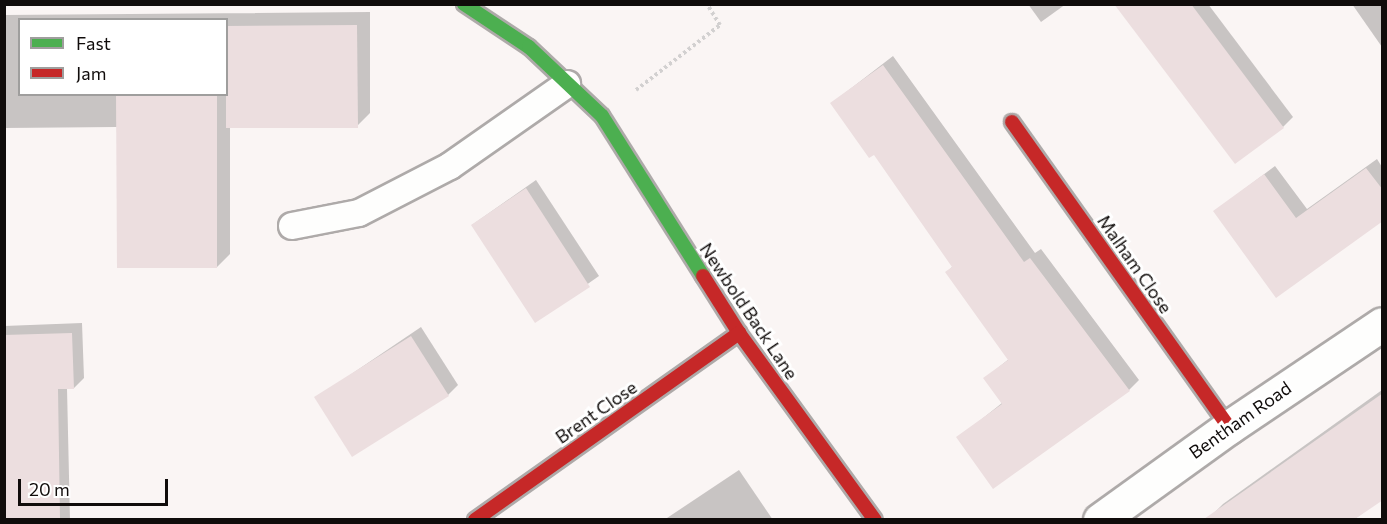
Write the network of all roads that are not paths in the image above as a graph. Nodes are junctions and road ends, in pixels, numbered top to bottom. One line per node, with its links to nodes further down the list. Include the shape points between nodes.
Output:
1 (464, 4): 2 (street, Newbold Back Lane, via 530,47)
2 (567, 84): 4 (lane, via 430,176 359,213); 6 (street, Newbold Back Lane, via 602,116)
3 (1012, 122): 7 (street, Malham Close)
4 (292, 226)
5 (1383, 324): 7 (street, Bentham Road)
6 (739, 333): 8 (street, Brent Close); 9 (street, Newbold Back Lane)
7 (1229, 427): 10 (street, Bentham Road)
8 (475, 519)
9 (875, 519)
10 (1100, 519)

